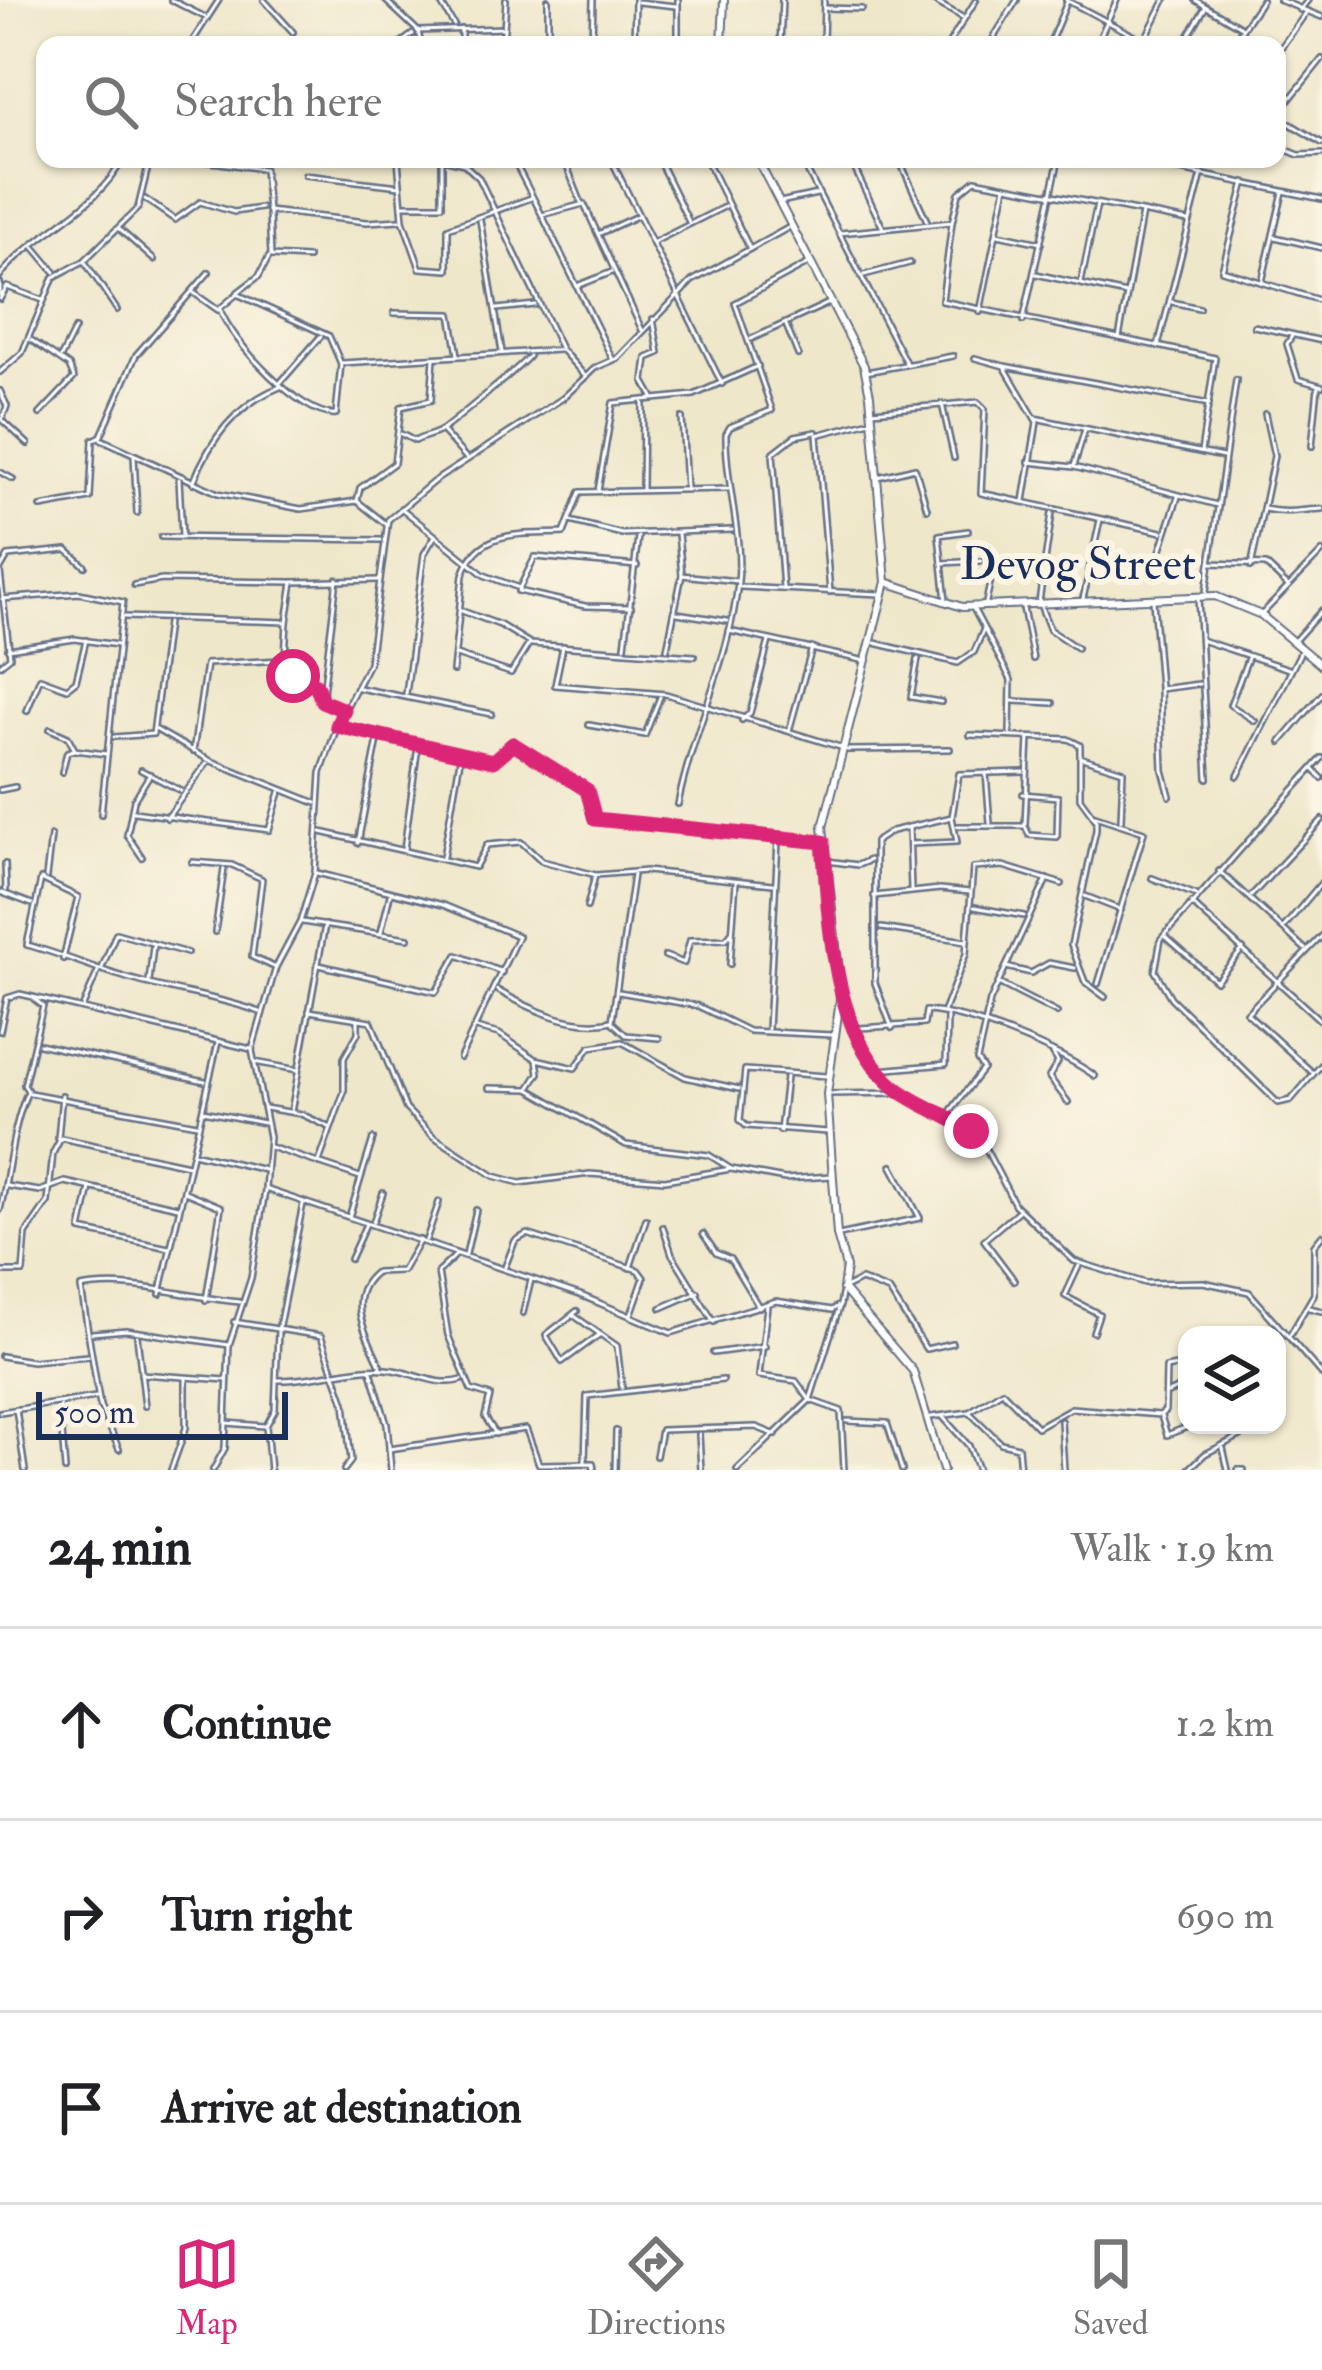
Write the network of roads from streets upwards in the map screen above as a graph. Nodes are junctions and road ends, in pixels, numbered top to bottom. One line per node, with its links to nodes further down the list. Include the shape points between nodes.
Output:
1 (171, 0): 30 (street)
2 (219, 0): 30 (street)
3 (264, 0): 36 (street)
4 (386, 0): 37 (street)
5 (439, 0): 33 (street)
6 (506, 0): 35 (street)
7 (548, 0): 45 (street)
8 (593, 0): 46 (street)
9 (724, 0): 49 (street)
10 (782, 0): 50 (street)
11 (824, 0): 25 (street)
12 (932, 0): 31 (street)
13 (976, 0): 31 (street)
14 (1017, 0): 53 (street)
15 (1067, 0): 32 (street); 54 (street)
16 (1117, 0): 32 (street)
17 (1166, 0): 38 (street)
18 (1195, 0): 24 (street)
19 (1262, 0): 34 (street)
20 (1279, 0): 27 (street)
21 (1308, 0): 27 (street)
22 (635, 1): 23 (street); 47 (street)
23 (678, 3): 48 (street)
24 (1206, 6): 34 (street); 58 (street)
25 (824, 8): 26 (street); 51 (street)
26 (862, 9)
27 (1299, 11): 28 (street)
28 (1306, 13): 29 (street); 60 (street)
29 (1322, 16)
30 (206, 17): 40 (street)
31 (964, 18): 52 (street)
32 (1106, 21): 39 (street); 55 (street)
33 (458, 27): 35 (street); 37 (street); 43 (street)
34 (1241, 27): 59 (street)
35 (504, 28): 44 (street)
36 (293, 32)
37 (416, 32): 41 (street); 42 (street)
38 (1149, 32): 39 (street); 57 (street)
39 (1128, 33): 56 (street)
40 (195, 36)
41 (410, 36)
42 (418, 36)
43 (460, 36)
44 (504, 36)
45 (548, 36)
46 (592, 36)
47 (634, 36)
48 (678, 36)
49 (722, 36)
50 (780, 36)
51 (823, 36)
52 (953, 36)
53 (995, 36)
54 (1053, 36)
55 (1100, 36)
56 (1134, 36)
57 (1147, 36)
58 (1188, 36)
59 (1236, 36)
60 (1286, 41)
61 (1322, 59): 62 (street)
62 (1286, 105)
63 (1286, 121): 64 (street)
64 (1322, 143)
65 (1286, 150): 66 (street)
66 (1322, 154)
67 (116, 168): 120 (street)
68 (148, 168): 92 (street)
69 (256, 168): 100 (street, via 264,169)
70 (399, 168): 88 (street)
71 (443, 168): 98 (street, via 442,205)
72 (468, 168): 102 (street)
73 (517, 168): 93 (street)
74 (568, 168): 95 (street)
75 (616, 168): 104 (street)
76 (662, 168): 110 (street)
77 (711, 168): 99 (street)
78 (761, 168): 96 (street)
79 (805, 168): 91 (street)
80 (854, 168): 113 (street)
81 (903, 168): 109 (street)
82 (1057, 168): 90 (street)
83 (1179, 168): 84 (street)
84 (1202, 174): 86 (street); 107 (street)
85 (305, 176): 88 (street)
86 (1245, 182): 89 (street); 135 (street, via 1221,266)
87 (1006, 184): 90 (street); 108 (street, via 975,180 963,187); 115 (street)
88 (401, 187): 98 (street)
89 (1283, 190): 94 (street); 117 (street)
90 (1052, 193): 97 (street); 119 (street)
91 (817, 194): 96 (street); 114 (street)
92 (143, 198): 100 (street, via 175,220 200,202); 112 (street)
93 (531, 199): 102 (street); 103 (street)
94 (1322, 200)
95 (581, 202): 103 (street); 116 (street)
96 (778, 202): 111 (street)
97 (1098, 202): 101 (street); 136 (street)
98 (401, 205): 105 (street)
99 (728, 205): 110 (street); 122 (street)
100 (266, 210): 105 (street); 123 (street)
101 (1143, 211): 107 (street); 141 (street)
102 (494, 215): 106 (street); 148 (street)
103 (542, 215): 138 (street)
104 (639, 215): 116 (street); 118 (street)
105 (403, 220): 106 (street, via 416,264 444,272 448,227)
106 (479, 220): 151 (street)
107 (1188, 221): 145 (street)
108 (952, 222): 109 (street); 153 (street, via 938,298)
109 (927, 223): 113 (street)
110 (690, 224): 118 (street)
111 (790, 227): 122 (street); 127 (street)
112 (118, 228): 125 (street); 126 (street)
113 (884, 228): 114 (street)
114 (840, 233): 133 (street)
115 (996, 233): 119 (street); 153 (street)
116 (598, 234): 129 (street)
117 (1274, 237): 121 (street); 135 (street)
118 (652, 243): 142 (street)
119 (1041, 243): 132 (street)
120 (32, 246): 131 (street); 134 (street)
121 (1322, 248)
122 (750, 249): 142 (street)
123 (272, 256): 124 (street); 140 (street)
124 (308, 258)
125 (154, 260)
126 (84, 261): 131 (street); 152 (street)
127 (808, 262): 147 (street); 165 (street, via 736,302)
128 (910, 263): 133 (street)
129 (616, 270): 138 (street); 160 (street)
130 (209, 272): 139 (street)
131 (57, 274): 144 (street)
132 (1034, 274): 136 (street); 156 (street)
133 (862, 276): 178 (street)
134 (0, 280): 137 (street); 143 (street)
135 (1262, 282): 146 (street)
136 (1080, 285): 141 (street)
137 (6, 287): 143 (street); 144 (street)
138 (575, 287): 177 (street)
139 (194, 293): 150 (street); 204 (street, via 136,356)
140 (237, 294): 150 (street); 161 (street)
141 (1126, 294): 163 (street)
142 (675, 295): 155 (street); 186 (street)
143 (0, 297)
144 (44, 301): 164 (street)
145 (1170, 301): 149 (street); 167 (street)
146 (1322, 301)
147 (831, 302): 157 (street); 183 (street)
148 (539, 304): 151 (street); 168 (street)
149 (1199, 308)
150 (220, 309): 187 (street, via 239,346)
151 (495, 309): 169 (street)
152 (117, 310)
153 (980, 312): 156 (street)
154 (394, 314): 171 (street, via 452,314)
155 (653, 319): 160 (street); 190 (street, via 659,353 647,358 644,381)
156 (1024, 321): 163 (street)
157 (785, 323): 165 (street); 172 (street)
158 (1254, 326): 162 (street)
159 (75, 329): 176 (street)
160 (643, 332): 177 (street)
161 (323, 333): 179 (street); 187 (street)
162 (1292, 336): 166 (street); 188 (street, via 1287,346 1298,379)
163 (1119, 338): 167 (street)
164 (29, 339): 176 (street); 182 (street)
165 (749, 340): 181 (street)
166 (1322, 341)
167 (1158, 346): 193 (street, via 1215,358)
168 (561, 350): 170 (street); 184 (street)
169 (502, 354): 170 (street); 171 (street)
170 (530, 354): 201 (street)
171 (458, 355): 174 (street)
172 (798, 355)
173 (952, 356): 178 (street)
174 (434, 357): 179 (street); 203 (street, via 431,399 401,407)
175 (975, 358): 180 (street)
176 (60, 359): 195 (street, via 74,383)
177 (613, 361): 184 (street)
178 (906, 363): 183 (street)
179 (340, 364): 187 (street, via 335,415)
180 (1004, 365): 193 (street); 198 (street)
181 (758, 366): 186 (street); 220 (street, via 772,410 728,429)
182 (0, 372)
183 (866, 372): 194 (street)
184 (585, 376): 211 (street)
185 (1236, 380): 210 (street)
186 (722, 384): 190 (street)
187 (280, 385): 218 (street, via 224,426)
188 (1320, 386): 206 (street)
189 (0, 392): 205 (street, via 2,420)
190 (654, 398): 191 (street)
191 (644, 403): 221 (street); 222 (street, via 612,404)
192 (941, 403): 194 (street); 209 (street); 225 (street, via 984,405 979,490)
193 (1209, 404): 207 (street)
194 (870, 410): 199 (street)
195 (40, 414)
196 (1265, 414): 229 (street, via 1274,456)
197 (682, 418): 219 (street)
198 (1035, 418): 200 (street); 212 (street)
199 (870, 421): 202 (street); 216 (street)
200 (1085, 428): 207 (street); 213 (street)
201 (441, 430): 203 (street, via 415,441); 211 (street)
202 (818, 432): 266 (street, via 795,436 773,453); 267 (street)
203 (401, 434): 224 (street, via 394,463 359,489)
204 (100, 438): 208 (street); 227 (street, via 93,440 90,498)
205 (28, 444)
206 (1312, 446)
207 (1201, 452): 210 (street)
208 (134, 454): 215 (street); 233 (street)
209 (954, 458)
210 (1225, 458): 226 (street)
211 (467, 459): 228 (street)
212 (1029, 462): 213 (street); 225 (street)
213 (1074, 467): 223 (street)
214 (0, 472): 217 (street)
215 (179, 477): 218 (street); 244 (street)
216 (876, 477): 231 (street, via 915,468); 261 (street)
217 (13, 478)
218 (193, 483): 224 (street, via 301,508)
219 (685, 489): 220 (street); 221 (street)
220 (731, 489): 237 (street)
221 (642, 492): 222 (street)
222 (598, 493): 235 (street, via 576,494)
223 (1179, 495): 226 (street); 239 (street)
224 (357, 501): 236 (street)
225 (1023, 503): 232 (street)
226 (1219, 505): 250 (street)
227 (41, 507)
228 (400, 507): 236 (street); 242 (street)
229 (1262, 508): 230 (street, via 1290,515); 255 (street)
230 (1322, 508)
231 (927, 509)
232 (1053, 510): 234 (street); 274 (street)
233 (137, 513)
234 (1100, 519): 239 (street); 251 (street)
235 (568, 520): 241 (street); 248 (street, via 564,533 498,536)
236 (386, 524): 245 (street)
237 (734, 530): 240 (street); 262 (street)
238 (968, 531): 249 (street, via 940,534)
239 (1162, 532): 251 (street, via 1153,573)
240 (678, 533): 241 (street); 257 (street)
241 (638, 535): 253 (street)
242 (435, 536): 248 (street); 318 (street, via 424,554)
243 (161, 537): 244 (street)
244 (182, 537): 245 (street)
245 (384, 541): 259 (street)
246 (1322, 552): 264 (street)
247 (981, 561): 249 (street)
248 (467, 562): 265 (street); 279 (street)
249 (940, 562): 272 (street)
250 (1210, 562): 255 (street); 269 (street)
251 (1091, 563): 271 (street)
252 (85, 566): 256 (street, via 65,550 8,556)
253 (637, 566): 265 (street, via 535,557); 278 (street)
254 (994, 566): 276 (street)
255 (1251, 567): 264 (street, via 1269,566)
256 (0, 571): 275 (street)
257 (682, 575): 262 (street); 281 (street)
258 (337, 578): 259 (street); 260 (street); 316 (street)
259 (380, 580): 315 (street, via 369,660)
260 (292, 582): 263 (street); 286 (street)
261 (886, 582): 268 (street); 272 (street, Devog Street)
262 (738, 584): 266 (street); 285 (street)
263 (134, 585)
264 (1288, 586): 282 (street)
265 (519, 588): 278 (street, via 565,603)
266 (783, 589): 267 (street)
267 (830, 592): 268 (street)
268 (884, 595): 294 (street)
269 (1202, 595): 270 (street, Devog Street); 282 (street, Devog Street); 291 (street)
270 (1152, 596): 271 (street, Devog Street); 317 (street)
271 (1083, 599): 274 (street, Devog Street)
272 (947, 602): 277 (street, Devog Street)
273 (1022, 602): 274 (street, Devog Street); 276 (street, Devog Street); 307 (street)
274 (1039, 602): 299 (street, via 1052,633)
275 (1, 603): 283 (street, via 79,593 123,602); 300 (street)
276 (986, 604): 277 (street, Devog Street)
277 (972, 606): 287 (street)
278 (632, 607): 298 (street)
279 (460, 610): 293 (street); 303 (street)
280 (1322, 611): 292 (street)
281 (676, 613): 285 (street); 302 (street)
282 (1261, 615): 292 (street, Devog Street)
283 (124, 616): 284 (street); 295 (street)
284 (167, 621): 286 (street); 333 (street)
285 (729, 621): 288 (street)
286 (287, 622): 308 (street)
287 (984, 630): 306 (street, via 964,661); 321 (street, via 1011,680)
288 (726, 631): 289 (street); 324 (street)
289 (769, 639): 297 (street); 328 (street)
290 (86, 640): 295 (street); 300 (street); 326 (street, via 76,681 67,688 40,678)
291 (1199, 640): 305 (street); 314 (street)
292 (1294, 641): 301 (street, Devog Street)
293 (529, 643): 296 (street); 303 (street, via 511,673)
294 (873, 643): 306 (street); 309 (street)
295 (118, 645): 338 (street)
296 (563, 646): 298 (street); 320 (street, via 555,685)
297 (812, 646): 309 (street); 334 (street)
298 (625, 648): 302 (street)
299 (1077, 648)
300 (8, 649): 310 (street, via 9,661)
301 (1302, 649): 311 (street, Devog Street); 312 (street)
302 (667, 650): 304 (street)
303 (454, 655): 313 (street)
304 (695, 656)
305 (1248, 656): 312 (street); 329 (street, via 1230,704)
306 (918, 657): 322 (street, via 911,697)
307 (1033, 659)
308 (282, 660): 316 (street, via 284,675); 345 (street, via 206,664)
309 (868, 662): 342 (street)
310 (0, 665)
311 (1322, 666)
312 (1291, 670): 357 (street)
313 (453, 671)
314 (1201, 684): 317 (street); 358 (street)
315 (356, 688): 318 (street); 325 (street)
316 (322, 689): 325 (street, via 322,701)
317 (1160, 689): 365 (street)
318 (406, 694): 327 (street)
319 (1322, 694): 340 (street)
320 (661, 696): 324 (street); 330 (street, via 645,735)
321 (1011, 701): 323 (street); 337 (street)
322 (940, 702)
323 (1053, 703)
324 (702, 706): 328 (street); 367 (street)
325 (344, 710): 331 (street)
326 (27, 711)
327 (492, 714)
328 (742, 720): 334 (street)
329 (1255, 722)
330 (589, 725)
331 (337, 726): 335 (street); 366 (street)
332 (50, 729): 344 (street)
333 (155, 729): 338 (street, via 151,736); 345 (street)
334 (789, 732): 342 (street)
335 (379, 734): 341 (street); 383 (street)
336 (970, 735): 337 (street)
337 (1010, 736): 339 (street)
338 (112, 737): 347 (street)
339 (1029, 738): 348 (street, via 1072,740); 355 (street)
340 (1281, 742)
341 (418, 744): 346 (street); 385 (street)
342 (840, 748): 343 (street); 382 (street)
343 (950, 749)
344 (76, 750): 347 (street); 354 (street, via 67,752)
345 (193, 752): 350 (street)
346 (461, 752): 381 (street, via 496,761 513,744 587,790 595,819); 388 (street)
347 (108, 755): 369 (street)
348 (1081, 758): 370 (street, via 1080,799); 374 (street, via 1123,771)
349 (1322, 758): 351 (street)
350 (209, 760): 362 (street); 363 (street)
351 (1312, 769): 359 (street); 393 (street)
352 (141, 770): 356 (street)
353 (985, 770): 355 (street); 371 (street, via 957,777); 375 (street)
354 (62, 772)
355 (1024, 772): 364 (street)
356 (150, 774): 363 (street); 368 (street)
357 (1238, 776)
358 (1208, 778)
359 (1322, 778)
360 (15, 787): 361 (street)
361 (0, 790)
362 (280, 790): 366 (street); 372 (street, via 269,830)
363 (184, 792): 372 (street)
364 (1023, 794): 377 (street); 377 (street, via 1055,795 1061,810 1057,837 1029,835)
365 (1170, 796)
366 (319, 804): 379 (street)
367 (678, 805)
368 (134, 812): 372 (street); 386 (street, via 127,838)
369 (100, 814)
370 (1094, 816): 374 (street); 408 (street)
371 (952, 817): 376 (street); 378 (street)
372 (165, 819)
373 (1322, 820): 411 (street)
374 (1121, 823): 416 (street, via 1144,832)
375 (990, 825): 376 (street); 377 (street)
376 (957, 826): 384 (street, via 957,842)
377 (1025, 826)
378 (909, 827): 384 (street); 387 (street, via 877,838)
379 (320, 832): 383 (street); 394 (street)
380 (50, 836): 397 (street)
381 (778, 839): 382 (street); 402 (street)
382 (823, 842): 389 (street)
383 (358, 844): 385 (street)
384 (910, 844): 405 (street)
385 (403, 852): 388 (street)
386 (142, 856)
387 (871, 858): 389 (street, via 857,865); 410 (street)
388 (442, 860): 396 (street, via 477,867 487,845 521,842 545,863)
389 (825, 861): 450 (street)
390 (191, 862): 392 (street)
391 (4, 864): 404 (street)
392 (222, 868): 422 (street); 439 (street, via 263,881 252,960)
393 (1219, 871): 409 (street); 411 (street)
394 (315, 872): 407 (street); 418 (street)
395 (633, 873): 396 (street); 400 (street); 449 (street)
396 (596, 875): 415 (street)
397 (46, 878): 413 (street, via 37,882); 436 (street, via 78,897)
398 (1152, 878): 409 (street)
399 (1047, 879): 403 (street); 406 (street, via 976,866); 417 (street)
400 (736, 880): 402 (street); 423 (street)
401 (1322, 882): 421 (street)
402 (773, 884): 467 (street)
403 (1062, 884)
404 (3, 892): 413 (street)
405 (911, 892): 406 (street); 410 (street)
406 (972, 893): 414 (street)
407 (390, 895): 424 (street); 443 (street, via 517,934)
408 (1083, 895): 416 (street); 442 (street, via 1071,945)
409 (1196, 895): 412 (street)
410 (874, 896): 420 (street)
411 (1250, 898): 421 (street)
412 (1190, 902): 425 (street); 431 (street)
413 (34, 904): 436 (street, via 26,944)
414 (973, 907): 417 (street); 428 (street)
415 (587, 908)
416 (1124, 911): 447 (street)
417 (1028, 916): 440 (street)
418 (300, 922): 419 (street); 439 (street)
419 (326, 925): 424 (street); 438 (street)
420 (878, 928): 428 (street); 464 (street, via 875,983)
421 (1282, 928): 432 (street)
422 (215, 932)
423 (732, 932): 435 (street, via 689,940 685,963); 437 (street)
424 (380, 934): 427 (street)
425 (1164, 934): 431 (street, via 1216,981); 480 (street, via 1158,982 1278,1103)
426 (1322, 936): 430 (street)
427 (408, 938)
428 (968, 942): 458 (street)
429 (152, 944): 434 (street); 441 (street, via 116,933); 445 (street)
430 (1314, 944): 432 (street); 433 (street)
431 (1243, 949): 444 (street)
432 (1307, 950): 444 (street)
433 (1322, 951)
434 (187, 953)
435 (665, 956)
436 (63, 959): 441 (street)
437 (730, 964)
438 (319, 965): 443 (street, via 436,992 458,955); 455 (street)
439 (275, 967): 456 (street)
440 (1006, 967): 442 (street); 446 (street)
441 (100, 968): 445 (street); 454 (street)
442 (1076, 968): 452 (street)
443 (502, 972): 448 (street)
444 (1276, 981): 461 (street); 480 (street, via 1247,1014)
445 (149, 982): 456 (street)
446 (998, 983): 457 (street); 463 (street)
447 (1098, 984)
448 (495, 989): 460 (street, via 562,1018); 462 (street)
449 (619, 992): 460 (street); 467 (street, via 698,1006 741,1028)
450 (842, 992): 465 (street); 468 (street)
451 (28, 996): 453 (street, via 9,995); 454 (street); 471 (street, via 44,1010)
452 (1106, 997)
453 (3, 1006): 466 (street)
454 (82, 1008): 470 (street)
455 (309, 1011): 459 (street); 478 (street)
456 (264, 1013): 472 (street)
457 (1057, 1013)
458 (945, 1014): 463 (street); 464 (street, via 926,1011 924,1024); 479 (street, via 946,1064)
459 (358, 1017): 499 (street); 509 (street, via 374,1025 414,1119 494,1176 520,1183 590,1174 676,1179)
460 (612, 1022): 469 (street, via 623,1034)
461 (1322, 1022)
462 (474, 1027): 474 (street); 475 (street)
463 (986, 1027): 473 (street); 496 (street, via 977,1060 983,1069)
464 (892, 1028): 465 (street)
465 (857, 1029): 479 (street)
466 (0, 1031)
467 (768, 1031): 468 (street)
468 (834, 1035): 482 (street)
469 (659, 1038)
470 (219, 1040): 472 (street); 484 (street)
471 (38, 1043): 484 (street); 488 (street, via 23,1085)
472 (252, 1050): 476 (street)
473 (1052, 1053): 483 (street); 492 (street, via 1058,1062 1049,1077)
474 (460, 1058)
475 (536, 1059): 486 (street); 487 (street, via 577,1068 592,1046 622,1042 685,1077)
476 (252, 1061): 478 (street); 493 (street)
477 (1322, 1064): 480 (street)
478 (300, 1070): 495 (street)
479 (878, 1070): 489 (street)
480 (1314, 1074)
481 (786, 1075): 482 (street); 487 (street, via 745,1070); 500 (street)
482 (828, 1076): 490 (street)
483 (1095, 1076)
484 (208, 1081): 494 (street)
485 (489, 1088): 486 (street)
486 (529, 1089): 509 (street, via 626,1145 709,1155)
487 (739, 1089): 500 (street, via 742,1124)
488 (28, 1091): 491 (street); 513 (street, via 7,1143)
489 (902, 1093): 490 (street); 496 (street)
490 (826, 1094): 501 (street)
491 (62, 1095): 497 (street); 503 (street)
492 (1068, 1102)
493 (263, 1108): 495 (street); 498 (street)
494 (201, 1111): 497 (street); 498 (street)
495 (291, 1112): 499 (street)
496 (948, 1115): 524 (street, via 991,1153)
497 (199, 1124): 505 (street)
498 (266, 1124): 504 (street)
499 (331, 1128): 506 (street)
500 (780, 1131): 501 (street)
501 (829, 1131): 511 (street)
502 (373, 1139): 512 (street)
503 (59, 1140): 507 (street); 514 (street)
504 (268, 1146): 506 (street); 510 (street)
505 (192, 1153): 507 (street); 510 (street)
506 (320, 1162): 512 (street)
507 (188, 1166): 517 (street)
508 (892, 1166): 530 (street, via 919,1219)
509 (731, 1169): 511 (street, via 802,1180)
510 (265, 1171): 516 (street)
511 (834, 1174): 530 (street)
512 (360, 1177): 525 (street)
513 (6, 1185): 514 (street); 522 (street)
514 (48, 1186): 515 (street); 540 (street, via 47,1204 27,1230 23,1272)
515 (90, 1187): 521 (street); 533 (street, via 80,1230)
516 (265, 1190): 519 (street); 549 (street, via 251,1278)
517 (183, 1191): 521 (street); 548 (street, via 221,1209)
518 (383, 1193): 527 (street)
519 (303, 1202): 525 (street); 561 (street)
520 (439, 1202): 532 (street)
521 (179, 1207): 533 (street)
522 (0, 1210)
523 (476, 1210): 535 (street)
524 (1019, 1210): 537 (street); 542 (street, via 984,1240)
525 (349, 1216): 527 (street)
526 (646, 1220): 538 (street)
527 (370, 1223): 532 (street); 536 (street)
528 (664, 1227): 544 (street)
529 (704, 1234): 552 (street)
530 (837, 1235): 543 (street)
531 (1322, 1235): 554 (street)
532 (423, 1240): 534 (street); 574 (street, via 405,1268 379,1271 363,1286 359,1317)
533 (170, 1248): 545 (street)
534 (457, 1253): 535 (street); 580 (street, via 438,1274)
535 (465, 1256): 539 (street)
536 (350, 1259)
537 (1080, 1265): 563 (street, via 1065,1296 1099,1314); 566 (street, via 1145,1283 1241,1289 1256,1296)
538 (630, 1268): 539 (street, via 523,1234); 558 (street, via 644,1274)
539 (505, 1269): 541 (street)
540 (0, 1272)
541 (532, 1279): 546 (street); 557 (street)
542 (1014, 1280)
543 (843, 1289): 551 (street); 567 (street, via 877,1282 926,1349); 596 (street, via 913,1371)
544 (699, 1291): 553 (street); 560 (street)
545 (164, 1293): 548 (street); 564 (street, via 82,1287)
546 (580, 1294): 547 (street); 556 (street)
547 (590, 1298): 556 (street); 558 (street)
548 (206, 1302): 549 (street)
549 (239, 1302): 559 (street)
550 (767, 1304): 551 (street); 552 (street); 569 (street)
551 (840, 1305): 588 (street)
552 (759, 1307): 560 (street)
553 (661, 1308)
554 (1307, 1308): 555 (street); 566 (street)
555 (1322, 1311)
556 (576, 1312): 565 (street); 565 (street, via 546,1336 562,1363)
557 (523, 1313)
558 (631, 1315): 560 (street, via 671,1334)
559 (234, 1322): 561 (street); 568 (street)
560 (715, 1323)
561 (278, 1331): 577 (street, via 319,1334); 581 (street)
562 (136, 1332): 564 (street); 568 (street); 576 (street)
563 (1093, 1332)
564 (90, 1333): 572 (street)
565 (599, 1335): 585 (street, via 617,1346)
566 (1287, 1339): 578 (street)
567 (952, 1343)
568 (229, 1345): 582 (street)
569 (766, 1346): 570 (street); 588 (street, via 760,1377 796,1381)
570 (713, 1353)
571 (0, 1356): 572 (street)
572 (91, 1356): 587 (street)
573 (1178, 1366): 586 (street, via 1166,1368)
574 (382, 1369): 575 (street); 580 (street, via 436,1382)
575 (370, 1370): 577 (street); 608 (street)
576 (141, 1374): 579 (street); 590 (street)
577 (338, 1374): 581 (street); 618 (street, via 351,1460)
578 (1322, 1375)
579 (186, 1378): 582 (street); 616 (street, via 186,1429)
580 (464, 1378): 605 (street, via 472,1391 490,1396 485,1417)
581 (276, 1379): 600 (street)
582 (227, 1380): 599 (street)
583 (723, 1380): 585 (street)
584 (1178, 1388): 586 (street)
585 (622, 1390): 611 (street, via 586,1397)
586 (1166, 1394): 594 (street)
587 (98, 1396): 589 (street); 609 (street)
588 (810, 1400): 598 (street, via 841,1411); 606 (street)
589 (61, 1405): 591 (street); 615 (street)
590 (145, 1406)
591 (16, 1408): 592 (street); 614 (street)
592 (0, 1412)
593 (969, 1412): 595 (street); 597 (street, via 1002,1391 1037,1427); 628 (street, via 1000,1443 1018,1447)
594 (1160, 1415): 597 (street, via 1076,1408); 602 (street, via 1167,1435)
595 (941, 1416): 596 (street); 627 (street, via 970,1446)
596 (931, 1417): 626 (street)
597 (1060, 1419): 629 (street)
598 (845, 1421): 613 (street); 625 (street, via 887,1423)
599 (227, 1423): 600 (street); 612 (street)
600 (266, 1426): 617 (street)
601 (616, 1431): 621 (street)
602 (1178, 1431)
603 (699, 1432): 606 (street, via 761,1427); 610 (street, via 657,1432); 622 (street)
604 (1245, 1434): 607 (street)
605 (496, 1435): 608 (street); 611 (street, via 529,1430 542,1466)
606 (776, 1435): 623 (street)
607 (1223, 1446): 630 (street); 631 (street)
608 (389, 1448): 619 (street)
609 (119, 1449)
610 (656, 1456)
611 (585, 1462): 620 (street)
612 (215, 1469)
613 (845, 1469): 624 (street)
614 (26, 1470)
615 (65, 1470)
616 (170, 1470)
617 (270, 1470)
618 (344, 1470)
619 (391, 1470)
620 (594, 1470)
621 (615, 1470)
622 (701, 1470)
623 (737, 1470)
624 (854, 1470)
625 (902, 1470)
626 (943, 1470)
627 (978, 1470)
628 (1020, 1470)
629 (1064, 1470)
630 (1188, 1470)
631 (1228, 1470)

